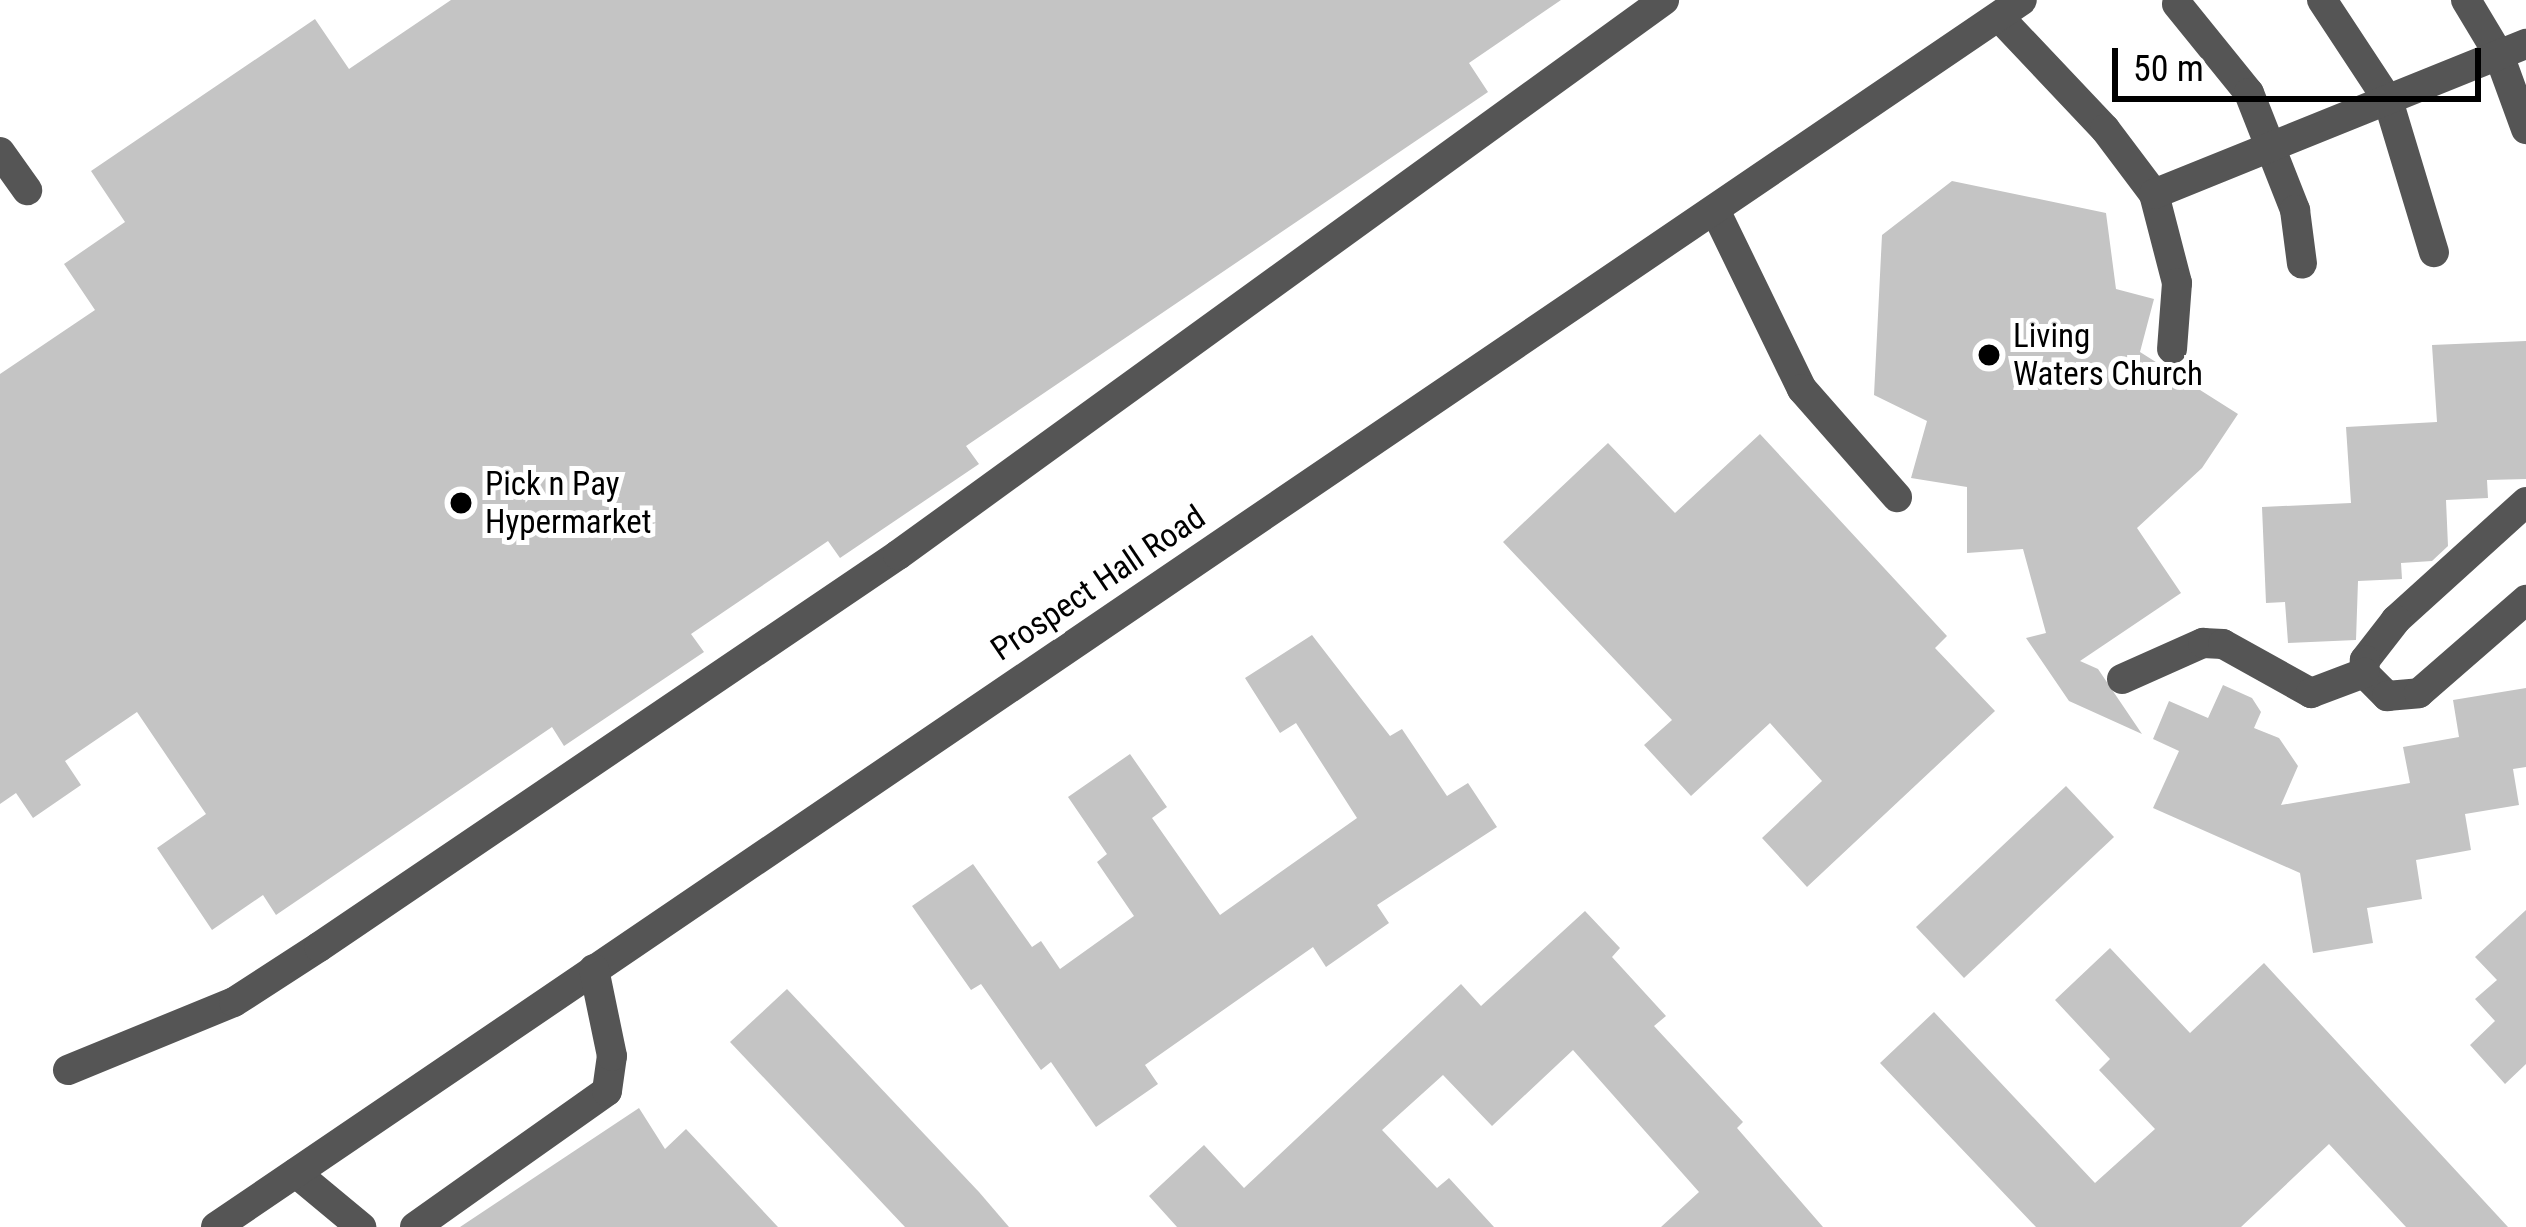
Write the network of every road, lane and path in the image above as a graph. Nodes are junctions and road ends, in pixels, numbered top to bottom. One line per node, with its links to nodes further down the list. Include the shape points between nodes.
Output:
1 (1664, 0): 23 (street, via 898,555 319,947 234,1001)
2 (2322, 0): 7 (street)
3 (2466, 0): 6 (street)
4 (2177, 4): 9 (street, via 2249,93)
5 (2011, 9): 12 (street); 13 (street, Prospect Hall Road)
6 (2512, 49): 7 (street); 8 (street)
7 (2388, 100): 9 (street); 14 (street)
8 (2526, 129)
9 (2275, 145): 12 (street); 15 (street)
10 (0, 152): 11 (street)
11 (27, 190)
12 (2154, 194): 16 (street, via 2177,283)
13 (1715, 210): 17 (street, via 1802,389); 22 (street, Prospect Hall Road)
14 (2434, 252)
15 (2302, 264)
16 (2172, 349)
17 (1897, 497)
18 (2526, 502): 20 (street, via 2396,620)
19 (2526, 600): 20 (street, via 2419,694 2387,696)
20 (2364, 673): 21 (street, via 2312,692 2223,644 2203,643)
21 (2122, 679)
22 (594, 969): 24 (street, Prospect Hall Road); 27 (street, via 612,1057 607,1091)
23 (68, 1070)
24 (296, 1173): 25 (street, Prospect Hall Road); 26 (street)
25 (216, 1227)
26 (362, 1227)
27 (415, 1227)

